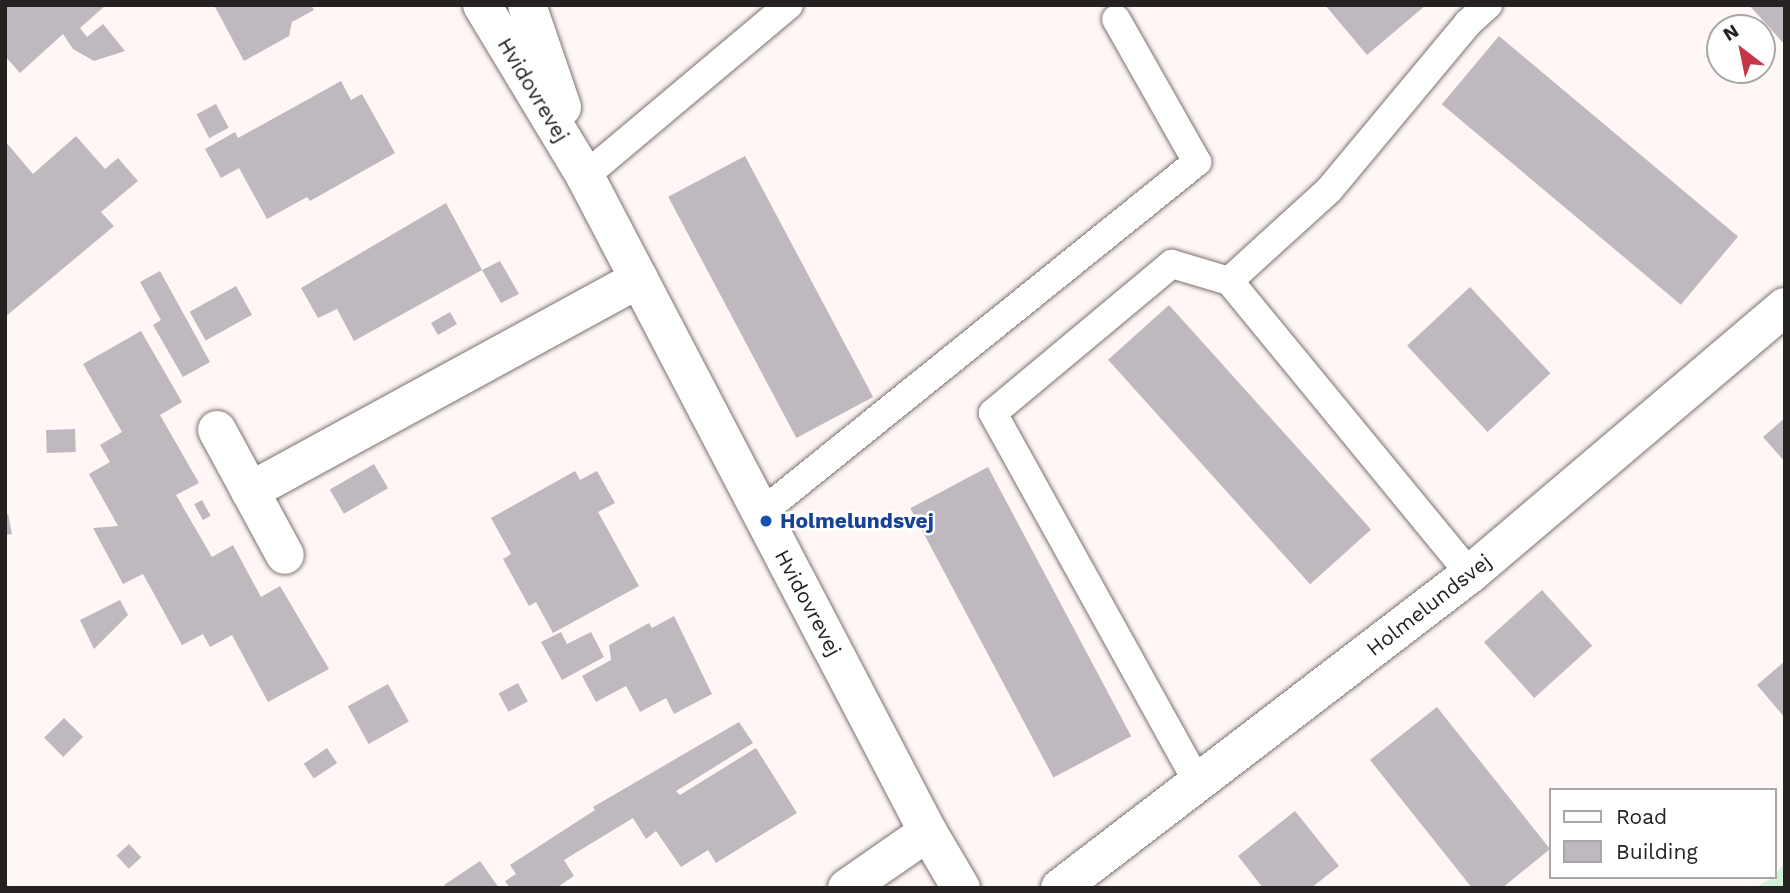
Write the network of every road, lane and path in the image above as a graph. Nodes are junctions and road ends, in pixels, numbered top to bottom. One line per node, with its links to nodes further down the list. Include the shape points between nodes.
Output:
1 (482, 5): 6 (street, Hvidovrevej)
2 (527, 5): 6 (street, Hvidovrevej)
3 (789, 5): 6 (lane)
4 (1488, 5): 8 (lane, via 1329,190)
5 (1116, 19): 12 (lane, via 1197,162)
6 (585, 176): 7 (street, Hvidovrevej)
7 (639, 279): 11 (street); 12 (street, Hvidovrevej)
8 (1229, 281): 14 (lane); 15 (lane, via 1172,264 993,413)
9 (1785, 307): 14 (street, Holmelundsvej)
10 (217, 430): 11 (street)
11 (250, 491): 13 (street)
12 (761, 513): 16 (street, Hvidovrevej)
13 (285, 555)
14 (1470, 574): 15 (street, Holmelundsvej)
15 (1198, 783): 19 (street, Holmelundsvej)
16 (928, 832): 17 (street); 18 (street, Hvidovrevej)
17 (847, 888)
18 (961, 888)
19 (1060, 888)

